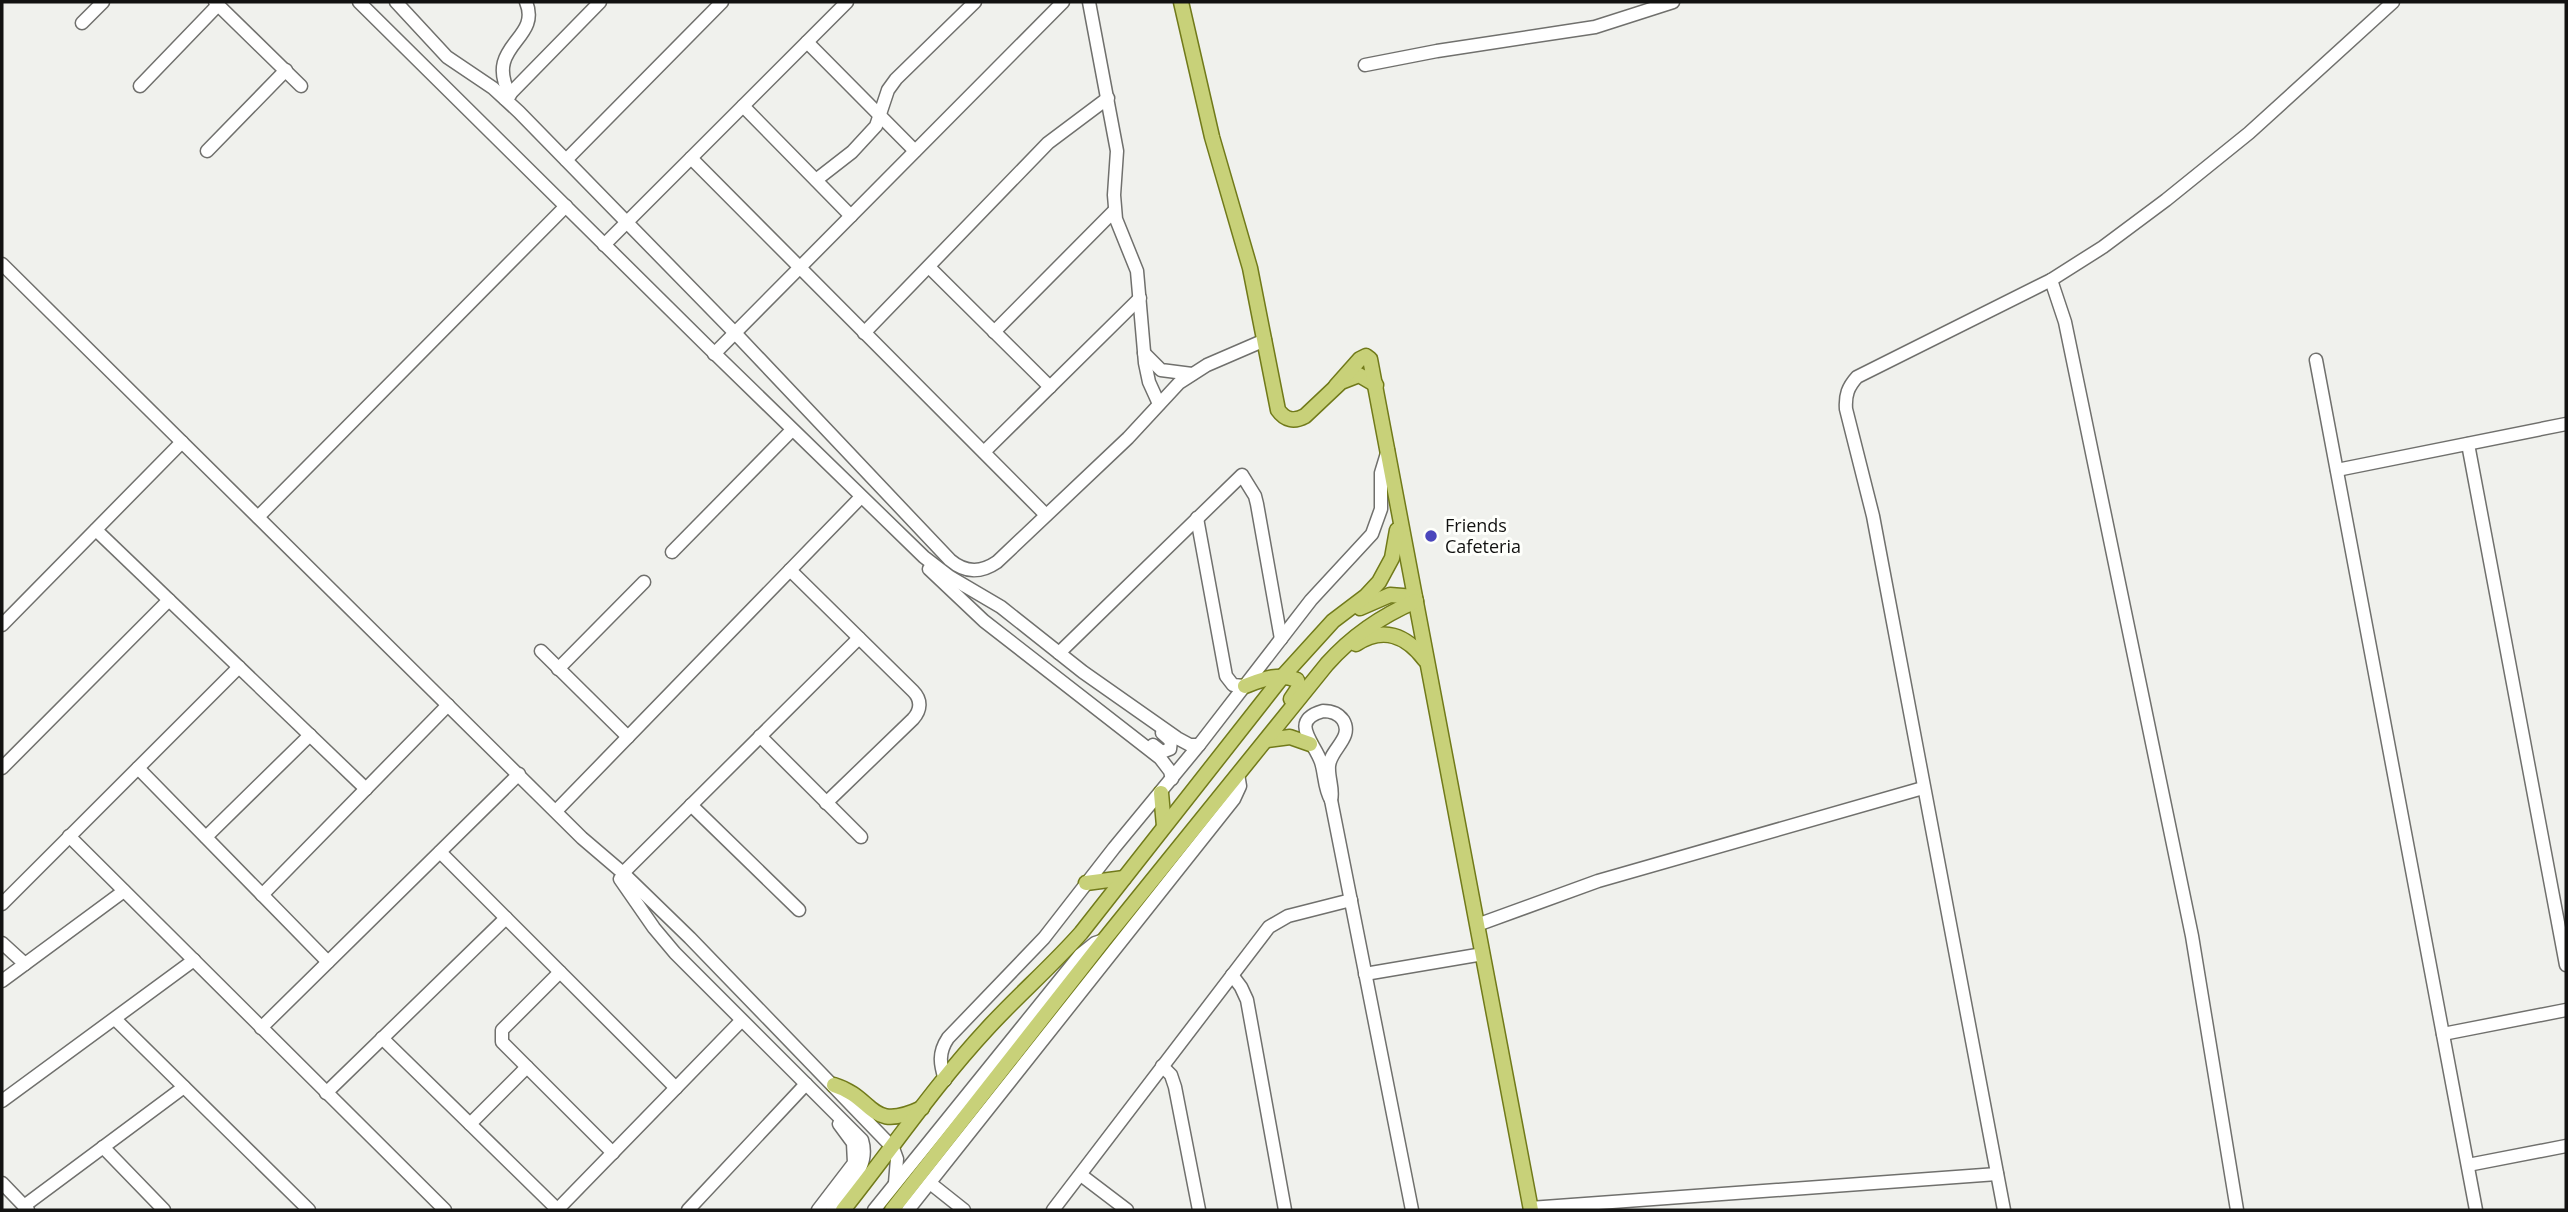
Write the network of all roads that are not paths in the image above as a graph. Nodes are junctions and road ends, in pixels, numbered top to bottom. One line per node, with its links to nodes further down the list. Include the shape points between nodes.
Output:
1 (103, 2): 15 (street)
2 (359, 2): 30 (street)
3 (396, 2): 21 (street, via 447,57)
4 (526, 2): 21 (street, via 528,21 503,62)
5 (600, 2): 21 (street)
6 (722, 2): 28 (street)
7 (847, 2): 16 (street)
8 (975, 2): 24 (street, via 896,79)
9 (1063, 2): 26 (street)
10 (1089, 2): 22 (street)
11 (1181, 2): 43 (main road)
12 (1673, 2): 17 (street, via 1595,27)
13 (2393, 2): 38 (street, via 2208,167 2103,247)
14 (217, 3): 18 (street); 19 (street)
15 (82, 23)
16 (807, 42): 23 (street); 24 (street)
17 (1365, 65)
18 (286, 70): 20 (street); 25 (street)
19 (140, 86)
20 (301, 86)
21 (508, 97): 28 (street)
22 (1108, 98): 31 (street, via 1118,159); 36 (street, via 1048,143)
23 (743, 106): 27 (street); 29 (street)
24 (880, 116): 26 (street); 29 (street, via 865,139)
25 (207, 151)
26 (915, 151): 32 (street)
27 (691, 158): 33 (street); 37 (street)
28 (566, 160): 33 (street)
29 (816, 180): 32 (street)
30 (566, 206): 34 (street); 62 (street)
31 (1115, 211): 39 (street, via 1134,261); 40 (street)
32 (851, 216): 37 (street)
33 (627, 222): 34 (street); 41 (street)
34 (604, 245): 45 (street)
35 (2, 264): 54 (street)
36 (929, 267): 40 (street); 42 (street)
37 (799, 268): 41 (street); 42 (street)
38 (2051, 280): 98 (street, via 1857,377 1845,397 1873,516); 181 (street, via 2065,322 2192,936)
39 (1140, 298): 44 (street); 50 (street)
40 (994, 332): 50 (street)
41 (734, 333): 45 (street); 60 (street, via 955,564 973,570 992,566)
42 (864, 333): 57 (street)
43 (1265, 340): 47 (street); 49 (main road, via 1277,406 1284,417 1301,419)
44 (1144, 353): 47 (street, via 1161,369); 51 (street)
45 (714, 354): 53 (street)
46 (2316, 360): 58 (street)
47 (1192, 374): 51 (street)
48 (1376, 385): 49 (main road, via 1359,375); 49 (main road, via 1372,362 1366,356); 56 (main road)
49 (1336, 386)
50 (1050, 387): 57 (street)
51 (1159, 404): 60 (street)
52 (2566, 424): 55 (street)
53 (792, 430): 59 (street); 66 (street)
54 (182, 442): 62 (street); 64 (street)
55 (2468, 444): 58 (street); 127 (street)
56 (1388, 450): 61 (main road); 73 (street, via 1381,472 1381,509 1372,534)
57 (984, 453): 60 (street)
58 (2337, 470): 137 (street)
59 (861, 497): 65 (street); 67 (street)
60 (1046, 515)
61 (1399, 515): 69 (main road); 74 (main road, via 1395,549 1384,574)
62 (258, 517): 84 (street)
63 (1197, 519): 73 (street, via 1242,475 1257,504); 76 (street); 81 (street, via 1226,676 1233,685)
64 (96, 530): 70 (street); 71 (street)
65 (894, 530): 76 (street, via 939,569 1001,607); 85 (street, via 984,621)
66 (672, 552)
67 (790, 570): 72 (street); 89 (street)
68 (644, 582): 79 (street)
69 (1416, 599): 74 (main road, via 1398,594 1382,597); 77 (main road); 82 (main road, via 1357,635)
70 (169, 600): 78 (street); 93 (street)
71 (2, 625)
72 (859, 638): 88 (street); 102 (street, via 916,694 919,707 913,719)
73 (1281, 639): 81 (street)
74 (1317, 640): 80 (main road)
75 (541, 651): 79 (street)
76 (1059, 653): 83 (street)
77 (1427, 663): 82 (main road, via 1401,637 1376,635 1350,649); 120 (main road)
78 (239, 667): 87 (street); 94 (street)
79 (558, 669): 89 (street)
80 (1283, 676): 81 (main road); 86 (main road, via 1294,678 1299,687 1281,711); 105 (main road)
81 (1245, 686): 92 (street)
82 (1302, 696): 86 (main road)
83 (1130, 704): 85 (street, via 1169,739 1170,749 1162,752); 92 (street, via 1181,741)
84 (448, 705): 95 (street); 99 (street)
85 (1116, 723): 97 (street, via 1160,758)
86 (1277, 728): 90 (main road)
87 (310, 735): 99 (street); 107 (street)
88 (760, 736): 102 (street); 103 (street)
89 (628, 737): 104 (street)
90 (1267, 740): 91 (main road, via 1290,737); 96 (main road)
91 (1310, 744): 101 (street, via 1321,762); 101 (street, via 1306,726 1314,714 1328,711 1340,717 1345,734 1330,762)
92 (1199, 745): 97 (street)
93 (2, 768)
94 (138, 768): 106 (street); 107 (street)
95 (519, 774): 104 (street); 110 (street)
96 (1238, 774): 121 (main road); 133 (street, via 1240,786 1234,799)
97 (1172, 779): 100 (street)
98 (1923, 788): 120 (street, via 1598,881); 156 (street)
99 (366, 789): 115 (street)
100 (1161, 793): 105 (main road); 113 (street)
101 (1331, 800): 116 (street)
102 (826, 803): 108 (street)
103 (691, 805): 111 (street); 118 (street)
104 (556, 811): 109 (street)
105 (1164, 826): 112 (main road)
106 (69, 836): 114 (street); 117 (street)
107 (206, 837): 115 (street)
108 (861, 837)
109 (582, 838): 111 (street); 135 (street, via 624,884 664,941)
110 (440, 852): 119 (street); 125 (street)
111 (623, 873): 143 (street)
112 (1124, 878): 113 (main road); 141 (main road, via 1064,952 987,1028)
113 (1086, 883): 141 (street, via 1044,938 944,1043 940,1059)
114 (124, 891): 124 (street); 126 (street)
115 (262, 894): 125 (street)
116 (1351, 900): 129 (street); 130 (street, via 1275,922)
117 (2, 904)
118 (799, 910)
119 (506, 918): 128 (street); 138 (street)
120 (1477, 925): 123 (main road)
121 (1104, 940): 133 (main road); 159 (street, via 1080,955)
122 (2, 943): 126 (street)
123 (1483, 954): 129 (street); 162 (main road)
124 (194, 960): 134 (street); 136 (street)
125 (328, 962): 136 (street)
126 (25, 964): 131 (street)
127 (2566, 965)
128 (560, 972): 140 (street, via 512,1023 508,1039); 145 (street)
129 (1365, 974): 179 (street)
130 (1233, 975): 139 (street); 178 (street, via 1247,1000)
131 (2, 981)
132 (2566, 1010): 137 (street)
133 (1052, 1016): 160 (street); 172 (main road)
134 (115, 1019): 144 (street); 148 (street)
135 (741, 1021): 142 (street); 145 (street)
136 (261, 1028): 146 (street)
137 (2443, 1034): 155 (street)
138 (382, 1038): 146 (street); 150 (street)
139 (1162, 1066): 157 (street); 177 (street, via 1175,1087)
140 (527, 1067): 150 (street); 154 (street)
141 (944, 1080): 149 (main road)
142 (806, 1084): 147 (street); 167 (street)
143 (834, 1085): 149 (main road, via 884,1116 900,1117); 153 (street)
144 (184, 1087): 152 (street); 164 (street)
145 (676, 1088): 154 (street)
146 (327, 1093): 165 (street)
147 (821, 1098): 168 (street, via 850,1138 855,1156 847,1174); 169 (street, via 859,1135 865,1151 862,1166)
148 (2, 1101)
149 (923, 1107): 153 (main road)
150 (470, 1124): 166 (street)
151 (2566, 1146): 155 (street)
152 (103, 1147): 161 (street); 163 (street)
153 (892, 1148): 159 (street, via 897,1159); 170 (main road)
154 (613, 1153): 166 (street)
155 (2468, 1165): 182 (street)
156 (1997, 1174): 162 (street); 180 (street)
157 (1081, 1175): 175 (street); 176 (street)
158 (2, 1183): 161 (street)
159 (895, 1183): 171 (street)
160 (930, 1183): 173 (street); 174 (street)
161 (26, 1208)
162 (1530, 1209)
163 (164, 1210)
164 (309, 1210)
165 (445, 1210)
166 (557, 1210)
167 (688, 1210)
168 (818, 1210)
169 (832, 1210)
170 (843, 1210)
171 (874, 1210)
172 (892, 1210)
173 (908, 1210)
174 (964, 1210)
175 (1053, 1210)
176 (1127, 1210)
177 (1199, 1210)
178 (1285, 1210)
179 (1412, 1210)
180 (2004, 1210)
181 (2237, 1210)
182 (2476, 1210)

